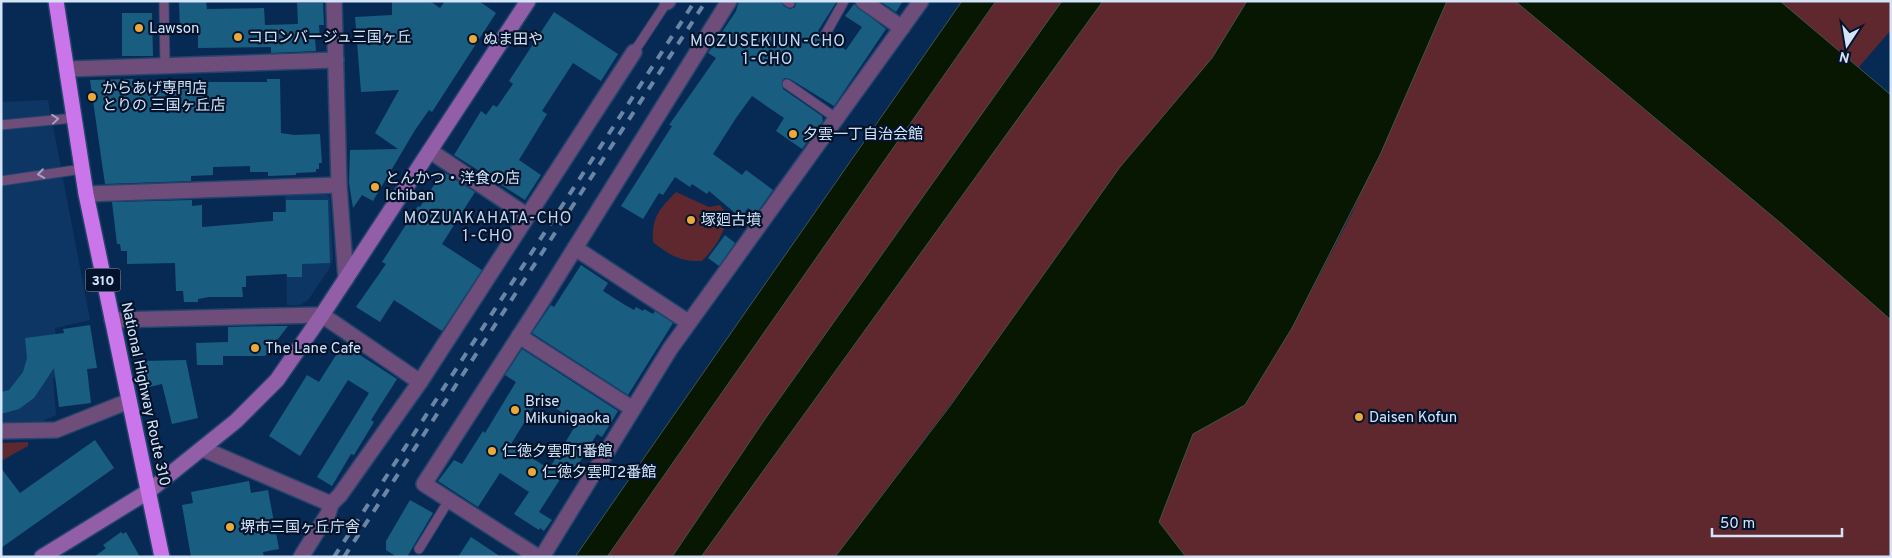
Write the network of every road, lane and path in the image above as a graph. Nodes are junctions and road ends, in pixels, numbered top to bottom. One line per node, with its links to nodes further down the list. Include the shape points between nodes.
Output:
1 (56, 1): 15 (highway, National Highway Route 310 / 310)
2 (334, 1): 13 (street)
3 (528, 1): 20 (street)
4 (729, 1): 26 (street)
5 (844, 1): 11 (lane)
6 (863, 1): 10 (street)
7 (921, 1): 10 (street)
8 (667, 2): 12 (lane)
9 (164, 4): 14 (lane)
10 (902, 28): 18 (street)
11 (824, 35)
12 (634, 52): 25 (street)
13 (336, 60): 14 (street); 23 (street)
14 (165, 66): 15 (street)
15 (66, 69): 17 (highway, National Highway Route 310 / 310)
16 (787, 84): 18 (lane)
17 (74, 118): 19 (lane, one-way to 17); 21 (highway, National Highway Route 310 / 310)
18 (836, 118): 30 (street)
19 (1, 125)
20 (430, 151): 25 (street); 27 (street)
21 (82, 169): 22 (lane, one-way to 22); 24 (highway, National Highway Route 310 / 310)
22 (1, 181)
23 (339, 185): 24 (street); 27 (street)
24 (86, 194): 29 (highway, National Highway Route 310 / 310)
25 (526, 215): 32 (street)
26 (575, 248): 30 (street); 31 (street)
27 (346, 278): 28 (street)
28 (322, 315): 29 (street); 32 (street); 36 (street, via 277,380)
29 (112, 320): 33 (highway, National Highway Route 310 / 310)
30 (688, 322): 34 (street)
31 (519, 336): 34 (street); 38 (street, via 424,484)
32 (420, 382): 39 (street)
33 (129, 401): 35 (street, via 56,430); 37 (highway, National Highway Route 310 / 310)
34 (633, 410): 44 (street)
35 (1, 431)
36 (203, 450): 37 (street); 39 (street, via 276,484)
37 (149, 491): 42 (street); 43 (highway, National Highway Route 310 / 310)
38 (449, 500): 40 (lane); 44 (street)
39 (331, 504): 41 (street, via 328,514)
40 (419, 550)
41 (302, 551)
42 (42, 557)
43 (162, 557)
44 (540, 557)

